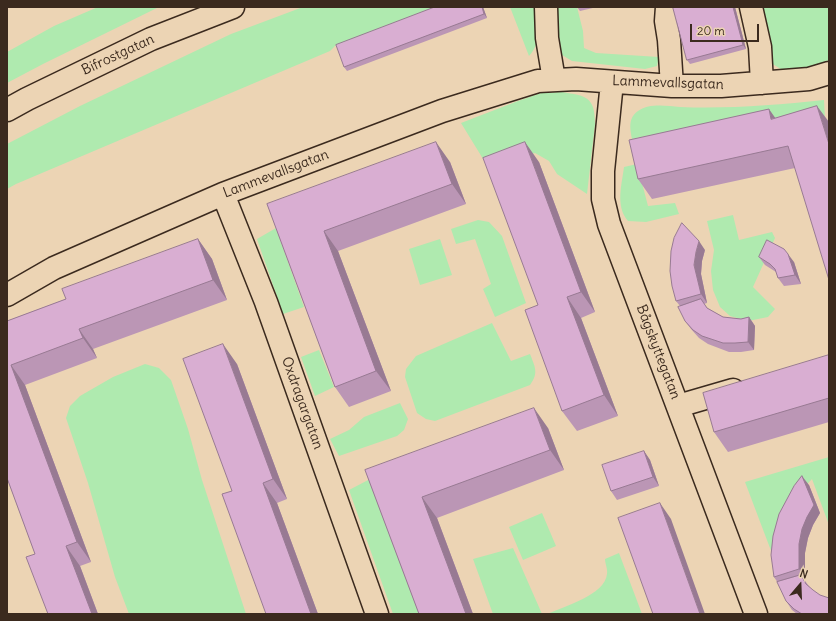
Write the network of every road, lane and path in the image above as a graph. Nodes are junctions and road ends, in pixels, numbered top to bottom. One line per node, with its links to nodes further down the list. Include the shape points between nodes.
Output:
1 (233, 7): 10 (street, Bifrostgatan, via 151,39)
2 (546, 7): 6 (street, via 547,38)
3 (667, 7): 9 (street)
4 (751, 7): 8 (street, via 760,47)
5 (829, 73): 8 (street, Lammevallsgatan, via 810,79)
6 (554, 80): 7 (street, Lammevallsgatan); 11 (street, Lammevallsgatan, via 538,81 442,111)
7 (612, 82): 9 (street, Lammevallsgatan); 14 (street, Bågskyttegatan, via 603,171 603,199 609,224)
8 (762, 83): 9 (street, Lammevallsgatan)
9 (672, 86)
10 (7, 110)
11 (223, 194): 12 (street, Lammevallsgatan, via 54,268); 15 (street, Oxdragargatan, via 266,302)
12 (7, 295)
13 (751, 385): 14 (street)
14 (678, 406): 16 (street, Bågskyttegatan)
15 (377, 614)
16 (756, 614)

